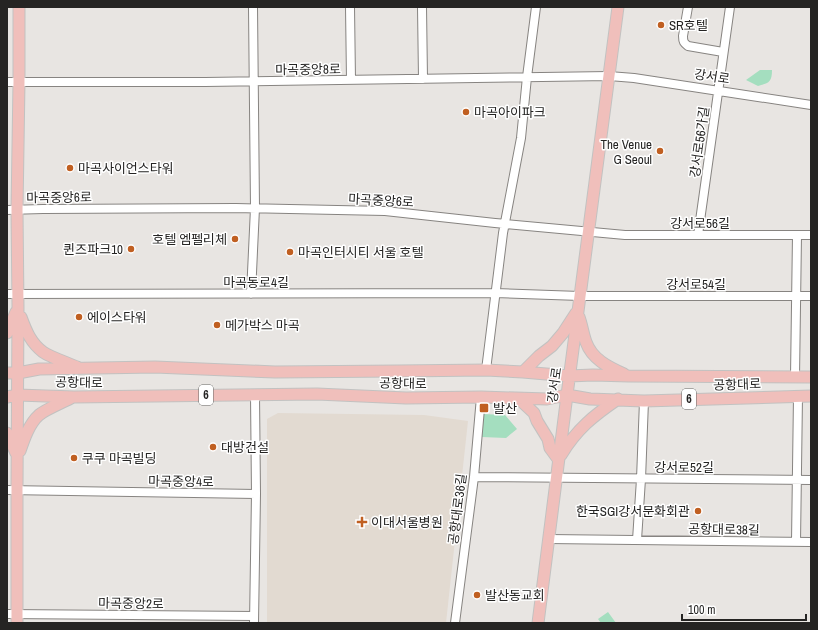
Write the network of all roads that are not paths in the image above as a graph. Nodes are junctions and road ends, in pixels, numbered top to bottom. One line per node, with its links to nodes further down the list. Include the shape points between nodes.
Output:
1 (19, 7): 15 (main road)
2 (253, 7): 16 (street)
3 (350, 7): 13 (street)
4 (422, 7): 12 (street)
5 (536, 7): 11 (street)
6 (618, 7): 10 (main road, 강서로)
7 (688, 7): 9 (street, via 684,44)
8 (730, 7): 9 (street, 강서로56가길)
9 (723, 52): 17 (street, 강서로56가길)
10 (608, 76): 11 (street, 마곡중앙8로); 17 (street, 강서로); 22 (main road, 강서로)
11 (527, 77): 12 (street, 마곡중앙8로); 21 (street, via 521,138)
12 (423, 79): 13 (street, 마곡중앙8로)
13 (351, 80): 16 (street, 마곡중앙8로)
14 (7, 82): 15 (street, 마곡중앙8로)
15 (19, 82): 16 (street, 마곡중앙8로); 20 (main road)
16 (253, 82): 19 (street)
17 (718, 91): 18 (street, 강서로); 23 (street, 강서로56가길)
18 (811, 105)
19 (255, 208): 20 (street, 마곡중앙6로); 21 (street, 마곡중앙6로, via 385,211); 28 (street)
20 (12, 210): 27 (main road)
21 (505, 223): 22 (street); 26 (street)
22 (589, 232): 23 (street, 강서로56길, via 625,235); 29 (main road, 강서로)
23 (698, 235): 24 (street, 강서로56길)
24 (797, 235): 25 (street, 강서로56길); 30 (street)
25 (811, 235)
26 (495, 293): 28 (street, 마곡동로4길); 29 (street); 36 (street)
27 (12, 294): 28 (street, 마곡동로4길); 32 (main road)
28 (251, 294)
29 (580, 296): 30 (street, 강서로54길); 33 (main road, 강서로)
30 (796, 296): 31 (street, 강서로54길); 41 (street)
31 (811, 296)
32 (18, 307): 34 (main road); 35 (main road, via 25,330 32,342 42,351); 38 (main road)
33 (578, 310): 37 (main road, via 552,346); 39 (main road, 강서로); 40 (main road, via 586,343 594,354 608,367)
34 (7, 333)
35 (81, 368): 36 (main road, 공항대로 / 6, via 156,367 274,372); 38 (main road, 공항대로 / 6, via 39,369)
36 (486, 370): 37 (main road, 공항대로 / 6)
37 (523, 372): 39 (main road, 공항대로 / 6)
38 (12, 373): 45 (main road)
39 (569, 376): 40 (main road, 공항대로 / 6); 44 (main road, 강서로)
40 (629, 376): 41 (main road, 공항대로 / 6)
41 (796, 377): 42 (main road, 공항대로 / 6)
42 (811, 377)
43 (255, 395): 48 (main road, 공항대로 / 6); 49 (main road, 공항대로 / 6); 62 (street)
44 (566, 395): 50 (main road, 공항대로 / 6, via 547,399); 51 (main road, 공항대로 / 6); 55 (main road, 강서로)
45 (12, 396): 48 (main road, 공항대로 / 6); 54 (main road)
46 (798, 396): 47 (main road, 공항대로 / 6); 52 (main road, 공항대로 / 6); 59 (street)
47 (811, 396)
48 (74, 397): 54 (main road, via 39,415 26,434)
49 (480, 397): 50 (main road, 공항대로 / 6); 56 (street, 공항대로36길)
50 (519, 399): 55 (main road, via 534,413 550,448)
51 (618, 400): 52 (main road, 공항대로 / 6); 55 (main road, via 588,422)
52 (644, 401): 58 (street)
53 (7, 433): 54 (main road)
54 (17, 457): 61 (main road)
55 (558, 459): 57 (main road, 강서로)
56 (474, 477): 57 (street); 69 (street, 공항대로36길)
57 (556, 478): 58 (street, 강서로52길); 63 (main road, 강서로)
58 (641, 479): 59 (street, 강서로52길); 64 (street)
59 (797, 480): 60 (street, 강서로52길); 65 (street)
60 (811, 480)
61 (12, 490): 62 (street, 마곡중앙4로); 67 (main road)
62 (256, 494): 68 (street, 마곡중앙2로)
63 (548, 539): 64 (street, 공항대로38길); 70 (main road, 강서로)
64 (637, 540): 65 (street, 공항대로38길)
65 (796, 542): 66 (street, 공항대로38길)
66 (811, 542)
67 (14, 617): 68 (street, 마곡중앙2로)
68 (254, 620)
69 (455, 623)
70 (538, 623)

